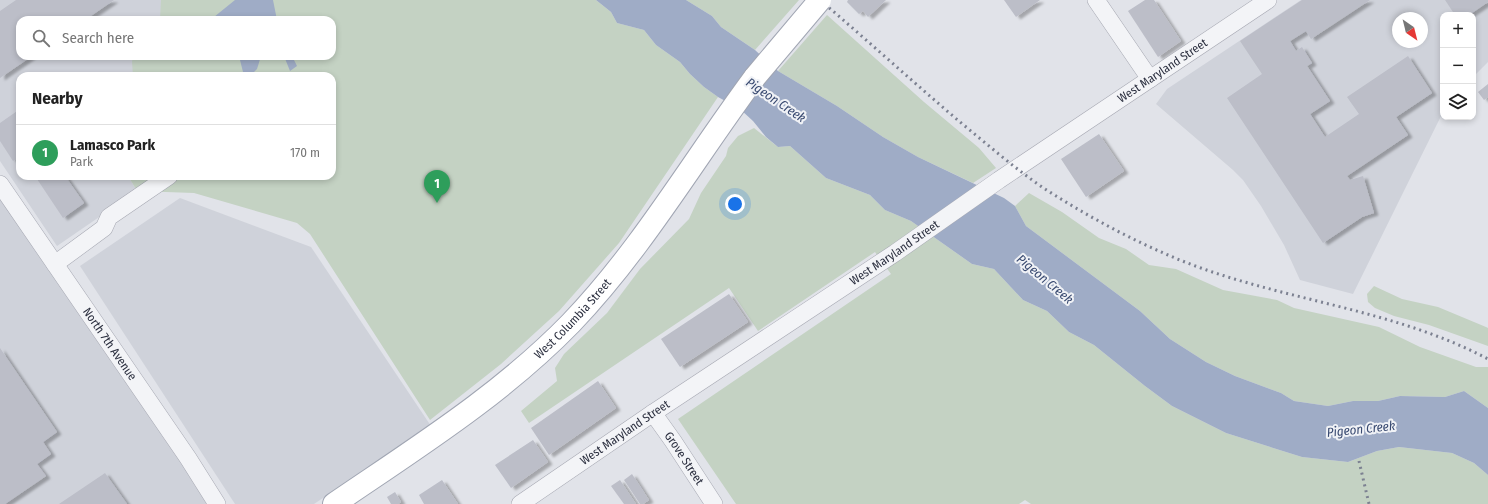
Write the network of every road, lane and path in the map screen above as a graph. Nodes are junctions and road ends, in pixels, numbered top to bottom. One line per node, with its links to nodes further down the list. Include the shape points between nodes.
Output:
1 (820, 0): 10 (main road, West Columbia Street, bridge, via 755,77 630,254 570,323 496,392)
2 (1096, 0): 4 (street)
3 (1268, 0): 4 (street, West Maryland Street)
4 (1150, 79): 8 (street, West Maryland Street, via 895,253)
5 (163, 180): 7 (street, via 109,217 104,228)
6 (0, 184): 7 (street, North 7th Avenue)
7 (55, 264): 9 (street, North 7th Avenue)
8 (653, 413): 11 (street, West Maryland Street); 12 (street, Grove Street)
9 (217, 504)
10 (334, 504)
11 (520, 504)
12 (714, 504)

